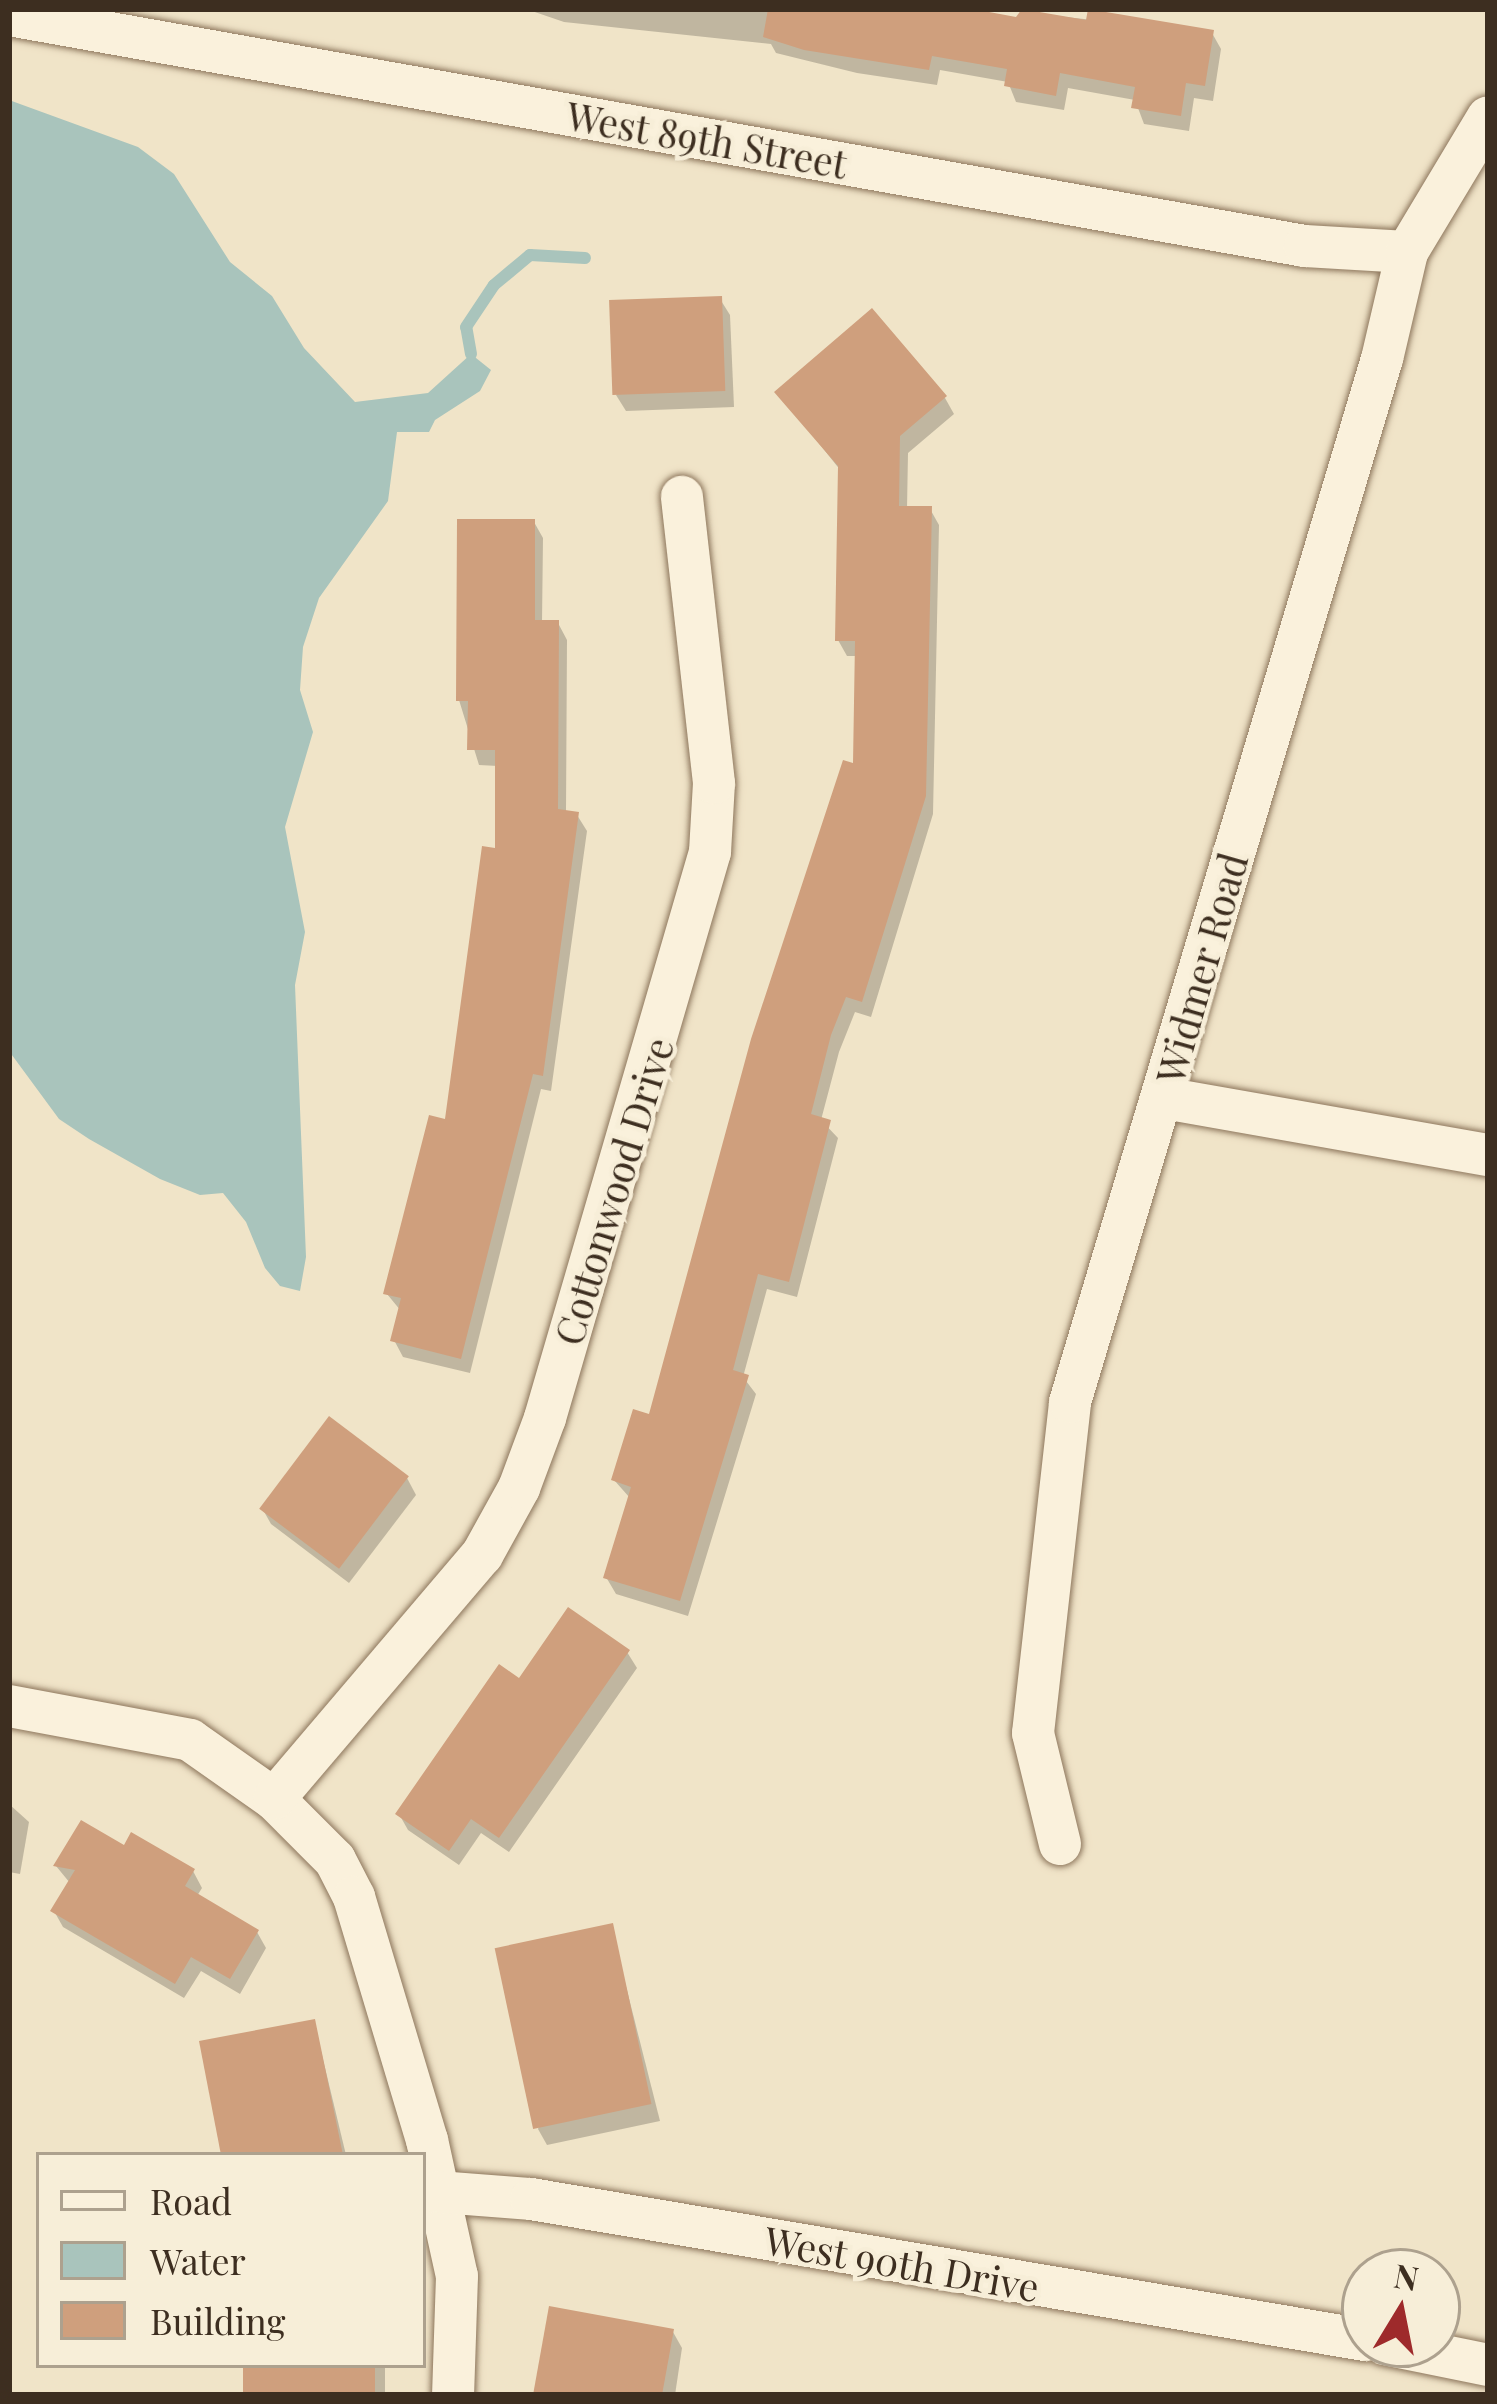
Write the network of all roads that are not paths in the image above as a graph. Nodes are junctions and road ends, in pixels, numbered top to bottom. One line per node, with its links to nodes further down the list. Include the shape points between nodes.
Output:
1 (9, 15): 3 (street, West 89th Street, via 1305,246)
2 (1488, 117): 3 (street, Widmer Road)
3 (1407, 251): 5 (street, Widmer Road)
4 (682, 497): 8 (street, Cottonwood Drive, via 714,783 710,852 544,1418 519,1489 482,1555)
5 (1164, 1098): 6 (street); 9 (street, Widmer Road, via 1070,1402 1060,1460 1033,1733)
6 (1488, 1155)
7 (9, 1706): 8 (street, via 190,1740)
8 (274, 1799): 10 (street, via 335,1860 354,1897)
9 (1060, 1844)
10 (439, 2192): 11 (street, West 90th Drive, via 531,2199); 12 (street, via 460,2289)
11 (1341, 2336)
12 (453, 2395)

